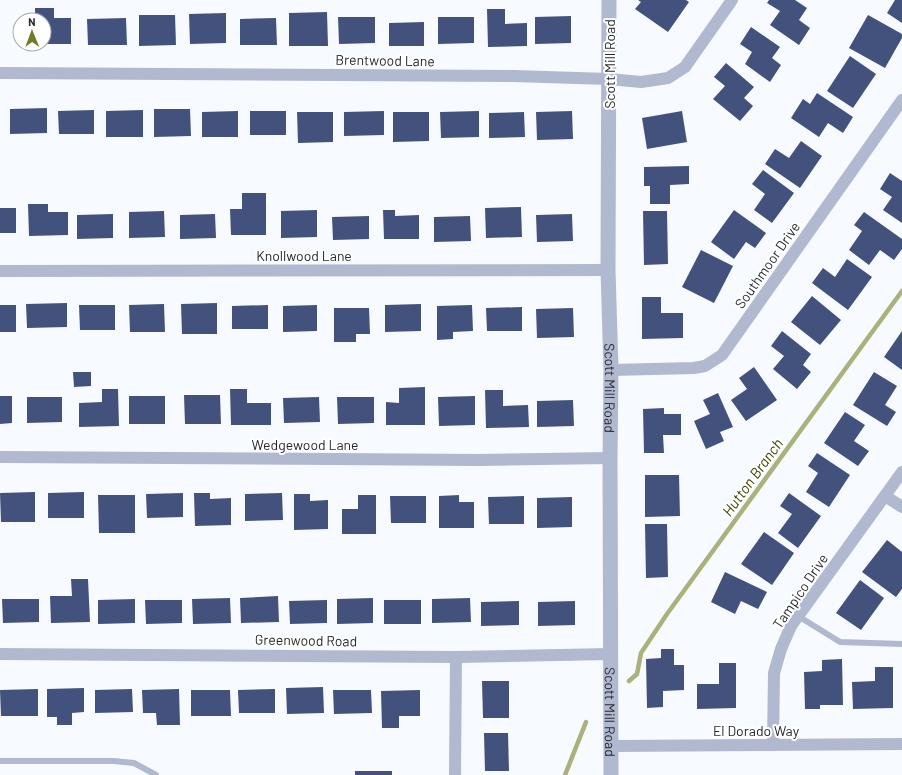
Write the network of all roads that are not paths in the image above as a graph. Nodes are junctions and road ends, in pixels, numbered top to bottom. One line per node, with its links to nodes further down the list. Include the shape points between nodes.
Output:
1 (609, 0): 4 (street, Scott Mill Road)
2 (732, 0): 4 (street, Brentwood Lane, via 685,67 668,78 641,82)
3 (0, 73): 4 (street, Brentwood Lane, via 321,74)
4 (609, 79): 6 (street, Scott Mill Road)
5 (902, 100): 8 (street, Southmoor Drive, via 722,355 705,366 694,368)
6 (608, 270): 7 (street, Knollwood Lane); 8 (street, Scott Mill Road)
7 (0, 271)
8 (611, 370): 10 (street, Scott Mill Road)
9 (0, 457): 10 (street, Wedgewood Lane, via 479,460)
10 (610, 458): 17 (street, Scott Mill Road)
11 (902, 472): 12 (street, Tampico Drive)
12 (885, 496): 13 (street); 14 (street, Tampico Drive)
13 (902, 507)
14 (798, 616): 15 (lane, via 840,642); 20 (street, Tampico Drive, via 781,649 774,673)
15 (902, 644)
16 (0, 654): 18 (street, Greenwood Road)
17 (611, 654): 18 (street, Greenwood Road); 21 (street, Scott Mill Road)
18 (456, 657): 24 (street)
19 (902, 744): 20 (street, El Dorado Way)
20 (773, 745): 21 (street, El Dorado Way)
21 (611, 746): 25 (street, Scott Mill Road)
22 (0, 761): 23 (lane, via 114,761 134,763)
23 (156, 775)
24 (456, 775)
25 (611, 775)

